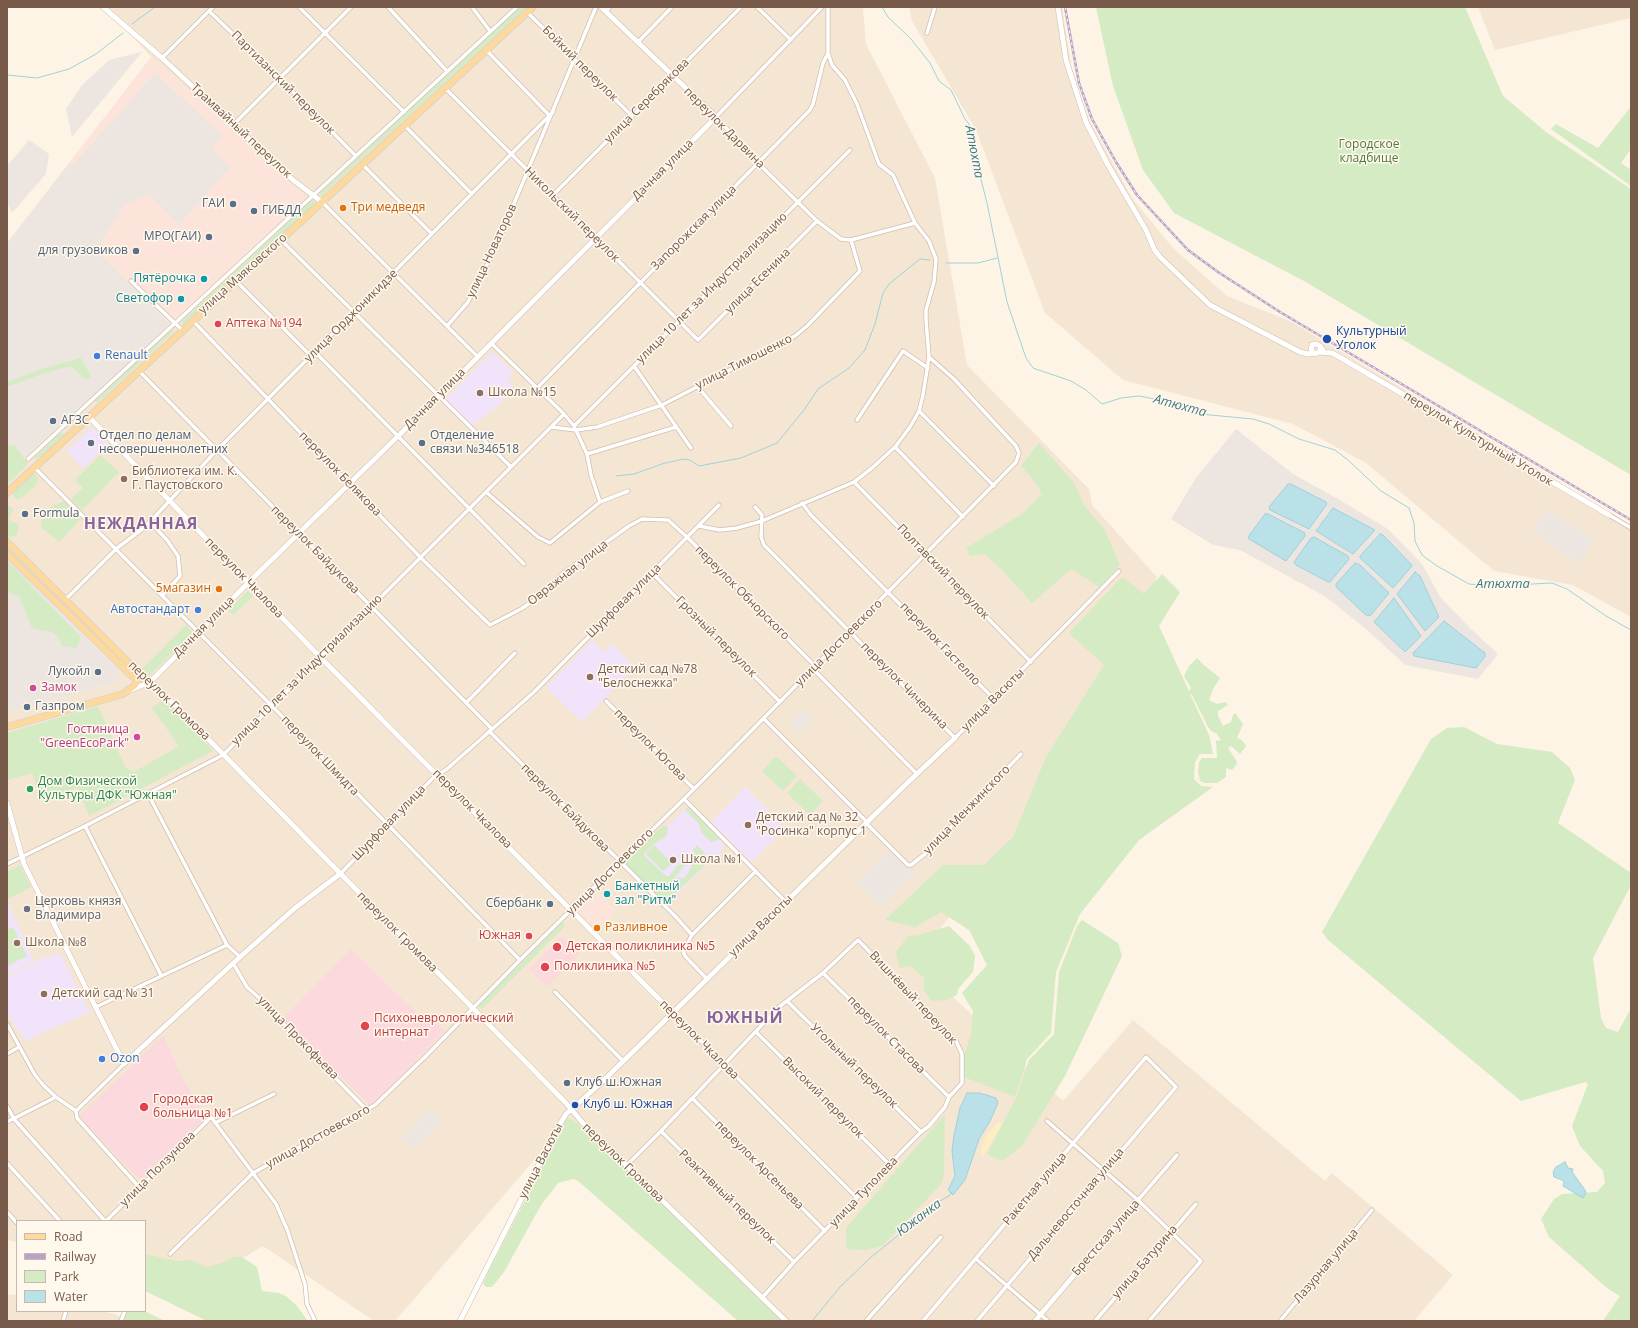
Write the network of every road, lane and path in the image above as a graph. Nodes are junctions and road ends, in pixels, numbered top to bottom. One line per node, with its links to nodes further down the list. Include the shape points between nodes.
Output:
1 (103, 7): 29 (street, Трамвайный переулок)
2 (213, 7): 19 (street)
3 (299, 7): 23 (street)
4 (351, 7): 23 (street)
5 (388, 7): 31 (street)
6 (472, 7): 22 (street)
7 (517, 7): 22 (street, улица Маяковского)
8 (533, 7): 20 (main road, улица Маяковского)
9 (596, 7): 30 (street, улица Орджоникидзе)
10 (601, 7): 21 (street, переулок Дарвина)
11 (610, 7): 21 (street)
12 (672, 7): 26 (street)
13 (741, 7): 32 (street, улица Серебрякова)
14 (757, 7): 25 (street)
15 (828, 7): 28 (street)
16 (935, 7): 24 (street)
17 (1058, 7): 73 (street, via 1066,60 1086,122 1154,249 1210,305 1303,354)
18 (820, 8): 25 (street, Дачная улица)
19 (209, 10): 29 (street); 33 (street, Партизанский переулок)
20 (527, 12): 27 (main road, улица Маяковского); 30 (street, Бойкий переулок)
21 (606, 12): 26 (street, переулок Дарвина)
22 (490, 31): 31 (street, улица Маяковского)
23 (324, 32): 33 (street); 35 (street)
24 (926, 33)
25 (791, 40): 39 (street, Дачная улица)
26 (638, 42): 32 (street, переулок Дарвина)
27 (487, 51): 34 (main road, улица Маяковского); 37 (street)
28 (828, 53): 45 (street, Запорожская улица, via 810,110); 54 (street, via 832,66 846,80 880,164 892,175)
29 (162, 58): 40 (street, Трамвайный переулок)
30 (575, 60): 36 (street, улица Орджоникидзе); 38 (street, Бойкий переулок)
31 (447, 71): 35 (street, улица Маяковского)
32 (672, 76): 38 (street, улица Серебрякова); 39 (street, переулок Дарвина)
33 (279, 78): 40 (street); 44 (street, Партизанский переулок)
34 (446, 89): 41 (main road, улица Маяковского); 43 (street, Никольский переулок)
35 (404, 112): 44 (street, улица Маяковского)
36 (553, 112): 37 (street, улица Орджоникидзе); 47 (street, улица Орджоникидзе)
37 (550, 116): 43 (street, улица Орджоникидзе)
38 (632, 116): 50 (street, улица Серебрякова)
39 (716, 117): 45 (street, переулок Дарвина); 56 (street, Дачная улица)
40 (234, 124): 49 (street, Трамвайный переулок)
41 (405, 126): 46 (main road, улица Маяковского); 48 (street)
42 (850, 150): 52 (street, улица 10 лет за Индустриализацию)
43 (511, 155): 47 (street, Никольский переулок); 48 (street, улица Орджоникидзе)
44 (356, 156): 49 (street, улица Маяковского)
45 (758, 163): 52 (street, переулок Дарвина); 62 (street, Запорожская улица)
46 (363, 165): 51 (main road, улица Маяковского); 55 (street)
47 (528, 172): 50 (street, Никольский переулок); 67 (street, улица Новаторов, via 495,249 468,302)
48 (472, 194): 55 (street, улица Орджоникидзе)
49 (313, 196): 51 (street, Трамвайный переулок); 66 (street, улица Маяковского)
50 (552, 196): 56 (street, Никольский переулок)
51 (322, 202): 57 (main road, улица Маяковского); 59 (street)
52 (798, 202): 53 (street, переулок Дарвина); 65 (street, улица 10 лет за Индустриализацию)
53 (817, 221): 58 (street, переулок Дарвина, via 842,239); 69 (street, улица Есенина)
54 (915, 223): 58 (street); 76 (street, via 929,241 936,259 934,282 926,310)
55 (432, 234): 59 (street, улица Орджоникидзе)
56 (595, 238): 62 (street, Никольский переулок); 70 (street, Дачная улица)
57 (281, 240): 60 (main road, улица Маяковского); 63 (street)
58 (851, 240): 80 (street, улица Тимошенко, via 860,271 807,326 795,336)
59 (393, 273): 63 (street, улица Орджоникидзе); 67 (street)
60 (236, 280): 64 (main road, улица Маяковского); 74 (street)
61 (131, 281): 66 (street)
62 (640, 283): 65 (street, Никольский переулок); 81 (street, Запорожская улица)
63 (354, 312): 72 (street, улица Орджоникидзе); 82 (street)
64 (192, 321): 68 (main road, улица Маяковского); 83 (street, переулок Белякова)
65 (679, 321): 69 (street, Никольский переулок); 77 (street, улица 10 лет за Индустриализацию)
66 (175, 322): 68 (street); 99 (street, улица Маяковского)
67 (447, 326): 75 (street)
68 (182, 330): 79 (main road, улица Маяковского)
69 (698, 340)
70 (491, 343): 75 (street, Дачная улица); 81 (street)
71 (1321, 351): 73 (street); 73 (street, via 1318,345 1314,344); 114 (street, переулок Культурный Уголок, via 1341,358)
72 (315, 352): 74 (street, улица Орджоникидзе); 94 (street)
73 (1310, 352)
74 (311, 356): 83 (street, улица Орджоникидзе)
75 (478, 357): 82 (street, Дачная улица)
76 (929, 357): 78 (street); 104 (street, улица Достоевского, via 954,379 1016,446 1019,453 1016,462)
77 (634, 366): 84 (street); 89 (street, улица 10 лет за Индустриализацию)
78 (928, 368): 85 (street); 88 (street, via 903,351)
79 (139, 370): 87 (main road, улица Маяковского); 97 (street, переулок Байдукова)
80 (697, 386): 84 (street, улица Тимошенко); 90 (street)
81 (537, 388): 86 (street)
82 (439, 396): 94 (street, Дачная улица); 101 (street)
83 (267, 400): 97 (street, улица Орджоникидзе); 103 (street, переулок Белякова)
84 (662, 405): 92 (street); 93 (street, улица Тимошенко, via 597,427)
85 (919, 411): 95 (street); 104 (street)
86 (564, 414): 89 (street); 91 (street, улица 10 лет за Индустриализацию)
87 (89, 417): 100 (main road, улица Маяковского); 108 (street, переулок Чкалова)
88 (857, 420)
89 (574, 426): 93 (street)
90 (731, 426)
91 (551, 427): 93 (street, улица Тимошенко); 101 (street, улица 10 лет за Индустриализацию)
92 (676, 427): 96 (street); 98 (street)
93 (576, 430): 98 (street)
94 (397, 437): 103 (street, Дачная улица); 113 (street)
95 (895, 447): 102 (street); 115 (street)
96 (691, 448)
97 (217, 450): 108 (street, улица Орджоникидзе); 121 (street, переулок Байдукова)
98 (587, 454): 109 (street)
99 (28, 459)
100 (34, 467): 107 (main road, улица Маяковского); 124 (street, переулок Шмидта)
101 (511, 467): 106 (street, улица 10 лет за Индустриализацию)
102 (854, 482): 110 (street); 126 (street, Полтавский переулок)
103 (349, 484): 121 (street, Дачная улица); 127 (street, переулок Белякова)
104 (994, 486): 115 (street, улица Достоевского)
105 (628, 491): 109 (street)
106 (486, 492): 109 (street, via 538,537 550,543); 113 (street, улица 10 лет за Индустриализацию)
107 (7, 493)
108 (170, 500): 118 (street, улица Орджоникидзе); 131 (street, переулок Чкалова)
109 (600, 502)
110 (802, 503): 117 (street); 132 (street, переулок Гастелло)
111 (719, 505): 119 (street, Шурфовая улица)
112 (755, 507): 117 (street, переулок Чичерина, via 762,515)
113 (469, 508): 127 (street, улица 10 лет за Индустриализацию); 128 (street)
114 (1609, 515): 120 (street, переулок Культурный Уголок)
115 (963, 517): 126 (street, улица Достоевского)
116 (668, 520): 122 (street, переулок Обнорского); 136 (street, Овражная улица, via 642,519 629,526 562,574 542,595)
117 (762, 521): 119 (street, via 720,530); 137 (street, переулок Чичерина, via 760,537 764,545)
118 (150, 522): 124 (street, улица Орджоникидзе); 133 (street, via 178,556 180,576)
119 (699, 526): 122 (street, Шурфовая улица)
120 (1631, 528)
121 (299, 534): 131 (street, Дачная улица); 135 (street, переулок Байдукова)
122 (688, 538): 130 (street, Шурфовая улица); 142 (street, переулок Обнорского)
123 (7, 542): 134 (main road, переулок Громова)
124 (116, 549): 133 (street, переулок Шмидта); 134 (street, улица Орджоникидзе)
125 (7, 554): 144 (main road, переулок Громова)
126 (926, 554): 132 (street, улица Достоевского); 141 (street, Полтавский переулок)
127 (420, 557): 135 (street, улица 10 лет за Индустриализацию); 136 (street, переулок Белякова)
128 (524, 564)
129 (1119, 571): 141 (street, улица Васюты)
130 (652, 572): 150 (street, Грозный переулок); 156 (street, Шурфовая улица, via 534,692)
131 (248, 583): 138 (street, Дачная улица); 140 (street, переулок Чкалова)
132 (888, 592): 137 (street, улица Достоевского); 148 (street, переулок Гастелло)
133 (162, 596): 138 (street, переулок Шмидта)
134 (65, 600): 143 (main road, переулок Громова)
135 (371, 606): 140 (street, улица 10 лет за Индустриализацию); 151 (street, переулок Байдукова)
136 (490, 625)
137 (849, 631): 142 (street, улица Достоевского); 157 (street, переулок Чичерина)
138 (198, 632): 146 (street, Дачная улица); 152 (street, переулок Шмидта)
139 (514, 653): 151 (street)
140 (320, 657): 152 (street, улица 10 лет за Индустриализацию); 161 (street, переулок Чкалова)
141 (1031, 662): 148 (street, улица Васюты)
142 (814, 667): 150 (street, улица Достоевского); 160 (street, переулок Обнорского)
143 (138, 672): 145 (main road); 146 (street, переулок Громова)
144 (132, 676): 145 (main road); 147 (main road, переулок Громова)
145 (138, 680): 146 (street); 147 (main road)
146 (150, 682): 147 (street, Дачная улица); 159 (street, переулок Громова)
147 (128, 690): 154 (main road, Дачная улица); 155 (main road, Дачная улица, via 111,698)
148 (994, 699): 157 (street, улица Васюты)
149 (606, 701): 162 (street, переулок Югова)
150 (780, 702): 153 (street, улица Достоевского)
151 (466, 703): 156 (street, переулок Байдукова)
152 (271, 705): 159 (street, улица 10 лет за Индустриализацию); 167 (street, переулок Шмидта)
153 (764, 719): 162 (street, улица Достоевского); 166 (street)
154 (7, 724)
155 (7, 727)
156 (490, 730): 161 (street, Шурфовая улица); 170 (street, переулок Байдукова)
157 (955, 738): 160 (street, улица Васюты)
158 (1021, 754): 166 (street, улица Менжинского, via 925,854 911,865 908,865)
159 (223, 755): 163 (street, улица 10 лет за Индустриализацию); 173 (street, переулок Громова)
160 (917, 774): 166 (street, улица Васюты)
161 (438, 775): 167 (street, Шурфовая улица); 175 (street, переулок Чкалова)
162 (694, 789): 164 (street, улица Достоевского)
163 (148, 794): 168 (street, улица 10 лет за Индустриализацию); 177 (street)
164 (684, 799): 170 (street, улица Достоевского); 172 (street, переулок Югова)
165 (7, 803): 169 (street)
166 (867, 823): 174 (street, улица Васюты)
167 (387, 824): 173 (street, Шурфовая улица); 179 (street, переулок Шмидта)
168 (85, 826): 169 (street, улица 10 лет за Индустриализацию); 182 (street)
169 (22, 857): 171 (street, улица 10 лет за Индустриализацию); 186 (street)
170 (619, 862): 175 (street, улица Достоевского); 176 (street, переулок Байдукова)
171 (7, 864)
172 (756, 871): 174 (street, переулок Югова); 176 (street)
173 (340, 874): 178 (street, Шурфовая улица, via 295,908); 187 (street, переулок Громова)
174 (786, 902): 183 (street, улица Васюты)
175 (571, 910): 179 (street, улица Достоевского); 188 (street, переулок Чкалова)
176 (692, 935): 183 (street, via 683,951)
177 (227, 945): 178 (street); 182 (street)
178 (240, 956): 180 (street, Шурфовая улица)
179 (520, 960): 187 (street, улица Достоевского)
180 (233, 964): 195 (street, Шурфовая улица); 203 (street, улица Прокофьева, via 247,987)
181 (823, 973): 185 (street); 197 (street, Вишнёвый переулок, via 858,940 956,1041 962,1054); 200 (street, переулок Стасова)
182 (161, 975): 186 (street)
183 (707, 979): 188 (street, улица Васюты)
184 (555, 992): 194 (street)
185 (786, 1001): 190 (street); 211 (street, Угольный переулок)
186 (96, 1007): 195 (street)
187 (473, 1009): 203 (street, улица Достоевского); 204 (street, переулок Громова)
188 (673, 1013): 194 (street, улица Васюты); 196 (street, переулок Чкалова)
189 (7, 1024): 191 (street)
190 (756, 1032): 196 (street); 216 (street, Высокий переулок)
191 (20, 1047): 192 (street); 199 (street, via 35,1075)
192 (7, 1054)
193 (1146, 1057): 212 (street, Ракетная улица); 217 (street, Дальневосточная улица, via 1176,1087)
194 (623, 1061): 204 (street, улица Васюты)
195 (124, 1064): 205 (street)
196 (723, 1064): 201 (street); 220 (street, переулок Чкалова)
197 (962, 1083): 200 (street, улица Туполева)
198 (274, 1094): 209 (street)
199 (56, 1097): 205 (street); 206 (street)
200 (949, 1097): 211 (street, улица Туполева, via 929,1126)
201 (692, 1098): 210 (street); 229 (street, переулок Арсеньева)
202 (7, 1106): 206 (street)
203 (367, 1110): 218 (street, улица Достоевского)
204 (571, 1110): 215 (street, переулок Громова); 239 (street, улица Васюты, via 554,1134)
205 (76, 1111): 219 (street, via 77,1118)
206 (14, 1119): 208 (street); 226 (street)
207 (1047, 1121): 212 (street)
208 (7, 1122)
209 (215, 1123): 218 (street); 219 (street, улица Ползунова, via 211,1117)
210 (661, 1131): 215 (street); 234 (street, Реактивный переулок)
211 (921, 1132): 216 (street, улица Туполева)
212 (1073, 1144): 217 (street); 233 (street, Ракетная улица)
213 (1177, 1155): 221 (street, Брестская улица)
214 (7, 1163): 225 (street)
215 (626, 1165): 236 (street, переулок Громова)
216 (890, 1165): 220 (street, улица Туполева)
217 (1104, 1170): 221 (street); 235 (street, Дальневосточная улица)
218 (253, 1173): 232 (street, улица Достоевского); 238 (street, via 276,1204 287,1229 305,1284 307,1304)
219 (139, 1188): 227 (street, улица Ползунова)
220 (857, 1198): 229 (street, улица Туполева)
221 (1138, 1200): 230 (street); 237 (street, Брестская улица)
222 (1196, 1204): 230 (street, улица Батурина)
223 (1372, 1210): 248 (street, Лазурная улица)
224 (7, 1212): 228 (street)
225 (59, 1220)
226 (104, 1220)
227 (106, 1220)
228 (16, 1222)
229 (825, 1231): 234 (street, улица Туполева)
230 (1172, 1232): 246 (street, улица Батурина); 247 (street, via 1201,1261)
231 (941, 1236): 241 (street)
232 (170, 1254)
233 (976, 1259): 235 (street); 242 (street, Ракетная улица)
234 (794, 1262): 236 (street, улица Туполева)
235 (1007, 1286): 237 (street); 243 (street, Дальневосточная улица)
236 (762, 1298): 240 (street, переулок Громова)
237 (1040, 1314): 244 (street, Брестская улица); 245 (street)
238 (315, 1321)
239 (460, 1321)
240 (786, 1321)
241 (866, 1321)
242 (923, 1321)
243 (977, 1321)
244 (1035, 1321)
245 (1048, 1321)
246 (1095, 1321)
247 (1149, 1321)
248 (1280, 1321)

